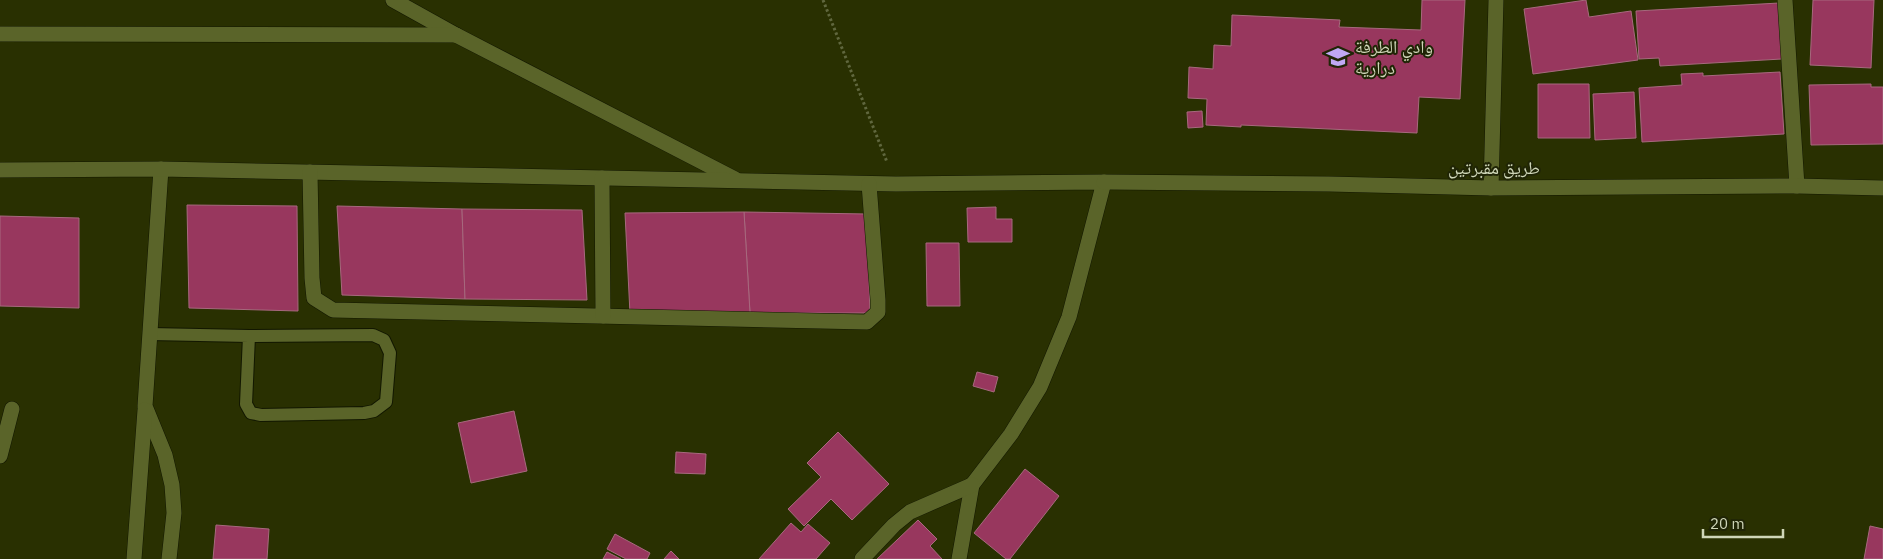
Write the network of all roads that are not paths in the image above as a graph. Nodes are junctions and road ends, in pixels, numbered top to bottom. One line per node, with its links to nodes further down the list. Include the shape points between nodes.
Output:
1 (393, 0): 5 (street)
2 (1496, 0): 14 (street)
3 (1785, 0): 13 (street)
4 (0, 34): 5 (street)
5 (456, 35): 10 (street)
6 (161, 169): 7 (street, طريق مقبرتين); 8 (street, طريق مقبرتين); 17 (street)
7 (0, 170)
8 (310, 172): 9 (street, طريق مقبرتين); 16 (street, via 314,298 333,310)
9 (602, 178): 10 (street, طريق مقبرتين); 16 (street)
10 (739, 181): 12 (street, طريق مقبرتين)
11 (1104, 182): 12 (street, طريق مقبرتين); 14 (street, طريق مقبرتين); 22 (street, via 1069,317 1040,387 1011,434)
12 (869, 184): 16 (street, via 878,312 867,322)
13 (1796, 186): 14 (street, طريق مقبرتين); 15 (street, طريق مقبرتين)
14 (1490, 188)
15 (1883, 188)
16 (602, 316)
17 (150, 334): 18 (lane); 19 (street)
18 (249, 336): 18 (lane, via 373,335 384,340 390,353 386,402 374,411 364,413 261,416 250,413 246,404)
19 (145, 406): 23 (street); 24 (street, via 172,486 174,513)
20 (12, 409): 21 (street)
21 (0, 456)
22 (972, 486): 25 (street, via 910,512); 26 (street)
23 (134, 559)
24 (169, 559)
25 (862, 559)
26 (959, 559)

